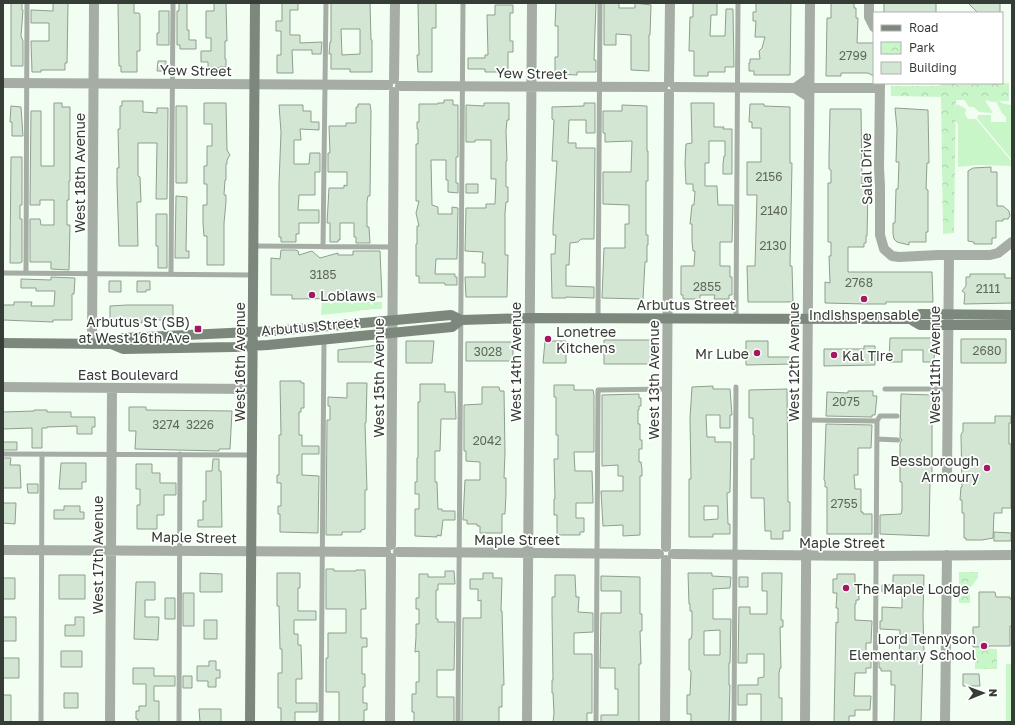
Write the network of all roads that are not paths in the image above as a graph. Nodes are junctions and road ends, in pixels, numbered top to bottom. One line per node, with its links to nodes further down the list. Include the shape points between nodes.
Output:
1 (27, 3): 16 (lane)
2 (94, 3): 17 (street, West 18th Avenue)
3 (173, 3): 18 (lane)
4 (255, 3): 19 (main road, West 16th Avenue)
5 (326, 3): 20 (lane)
6 (395, 3): 21 (street, West 15th Avenue)
7 (463, 3): 23 (lane)
8 (532, 3): 24 (street, West 14th Avenue)
9 (600, 3): 25 (lane)
10 (670, 3): 26 (street, West 13th Avenue)
11 (738, 3): 27 (lane)
12 (810, 3): 29 (street, West 12th Avenue)
13 (869, 3): 14 (street, via 869,18)
14 (873, 25)
15 (3, 83): 16 (street, Yew Street)
16 (26, 83): 17 (street, Yew Street); 36 (lane)
17 (94, 83): 18 (street, Yew Street); 37 (street, West 18th Avenue)
18 (172, 84): 19 (street, Yew Street); 38 (lane)
19 (255, 85): 20 (street, Yew Street); 31 (main road, West 16th Avenue)
20 (325, 85): 21 (street, Yew Street); 32 (lane)
21 (394, 85): 23 (street, Yew Street); 33 (street, West 15th Avenue)
22 (880, 85): 29 (street); 34 (street, Salal Drive, via 880,235 884,249 892,256 899,257)
23 (463, 86): 24 (street, Yew Street); 49 (lane)
24 (531, 86): 25 (street, Yew Street); 42 (street, West 14th Avenue)
25 (600, 87): 26 (street, Yew Street); 43 (lane)
26 (669, 88): 27 (street, Yew Street); 44 (street, West 13th Avenue)
27 (738, 88): 28 (street, Yew Street); 45 (lane)
28 (795, 88): 29 (street); 29 (street)
29 (809, 88): 47 (street, West 12th Avenue)
30 (1012, 242): 34 (street, via 998,253 990,255)
31 (253, 246): 32 (lane); 39 (main road, West 16th Avenue)
32 (323, 247): 33 (lane)
33 (393, 247): 46 (street, West 15th Avenue)
34 (949, 255): 40 (street, West 11th Avenue)
35 (3, 273): 36 (lane)
36 (26, 273): 37 (lane)
37 (93, 273): 38 (lane); 56 (street, West 18th Avenue)
38 (172, 274): 39 (lane)
39 (253, 275): 52 (main road, West 16th Avenue)
40 (948, 314): 41 (main road, Arbutus Street); 48 (main road, Arbutus Street, via 920,314); 50 (street, West 11th Avenue)
41 (1012, 315)
42 (530, 318): 43 (main road, Arbutus Street); 49 (main road, Arbutus Street); 84 (street, West 14th Avenue)
43 (598, 318): 44 (main road, Arbutus Street)
44 (667, 318): 45 (main road, Arbutus Street); 64 (street, West 13th Avenue)
45 (736, 318): 47 (main road, Arbutus Street)
46 (392, 319): 49 (main road, Arbutus Street, via 451,315); 52 (main road, Arbutus Street); 53 (street, West 15th Avenue)
47 (807, 319): 48 (main road, Arbutus Street); 67 (street, West 12th Avenue)
48 (910, 319): 50 (main road, Arbutus Street, via 920,325)
49 (461, 320): 53 (main road, Arbutus Street, via 452,327); 85 (lane)
50 (948, 325): 51 (main road, Arbutus Street); 65 (street, West 11th Avenue)
51 (1012, 325)
52 (253, 332): 57 (main road, Arbutus Street, via 123,338); 58 (main road, West 16th Avenue)
53 (392, 333): 54 (main road, Arbutus Street); 83 (street, West 15th Avenue)
54 (324, 340): 58 (main road, Arbutus Street); 82 (lane)
55 (3, 343): 56 (main road, Arbutus Street)
56 (92, 344): 57 (main road, Arbutus Street)
57 (111, 344): 58 (main road, Arbutus Street, via 123,349)
58 (253, 346): 63 (main road, West 16th Avenue)
59 (3, 387): 61 (street, East Boulevard)
60 (736, 387): 88 (lane)
61 (112, 388): 63 (street, East Boulevard); 73 (street, West 17th Avenue)
62 (885, 388): 65 (lane)
63 (252, 389): 75 (main road, West 16th Avenue)
64 (667, 389): 86 (lane, via 598,390); 87 (street, West 13th Avenue)
65 (948, 389): 76 (street, West 11th Avenue)
66 (897, 416): 68 (lane, via 880,416)
67 (807, 420): 68 (lane); 91 (street, West 12th Avenue)
68 (877, 421): 69 (lane)
69 (877, 439): 70 (lane); 92 (lane)
70 (898, 440)
71 (3, 454): 72 (lane)
72 (42, 454): 73 (lane); 78 (lane)
73 (111, 454): 74 (lane); 79 (street, West 17th Avenue)
74 (180, 454): 75 (lane); 80 (lane)
75 (252, 455): 81 (main road, West 16th Avenue)
76 (947, 476)
77 (3, 550): 78 (street, Maple Street)
78 (42, 550): 79 (street, Maple Street); 93 (lane)
79 (111, 550): 80 (street, Maple Street); 94 (street, West 17th Avenue)
80 (180, 550): 81 (street, Maple Street); 95 (lane)
81 (251, 551): 82 (street, Maple Street); 96 (main road, West 16th Avenue)
82 (322, 552): 83 (street, Maple Street); 97 (lane)
83 (391, 552): 85 (street, Maple Street); 98 (street, West 15th Avenue)
84 (528, 552): 85 (street, Maple Street); 86 (street, Maple Street); 100 (street, West 14th Avenue)
85 (459, 553): 99 (lane)
86 (597, 554): 87 (street, Maple Street); 101 (lane)
87 (666, 554): 88 (street, Maple Street); 102 (street, West 13th Avenue)
88 (735, 554): 91 (street, Maple Street); 103 (lane)
89 (947, 555): 90 (street, Maple Street); 92 (street, Maple Street); 106 (street)
90 (1012, 555)
91 (806, 556): 92 (street, Maple Street); 104 (street, West 12th Avenue)
92 (876, 556): 105 (lane)
93 (41, 722)
94 (110, 722)
95 (179, 722)
96 (250, 722)
97 (321, 722)
98 (390, 722)
99 (458, 722)
100 (527, 722)
101 (596, 722)
102 (665, 722)
103 (734, 722)
104 (805, 722)
105 (875, 722)
106 (945, 722)

